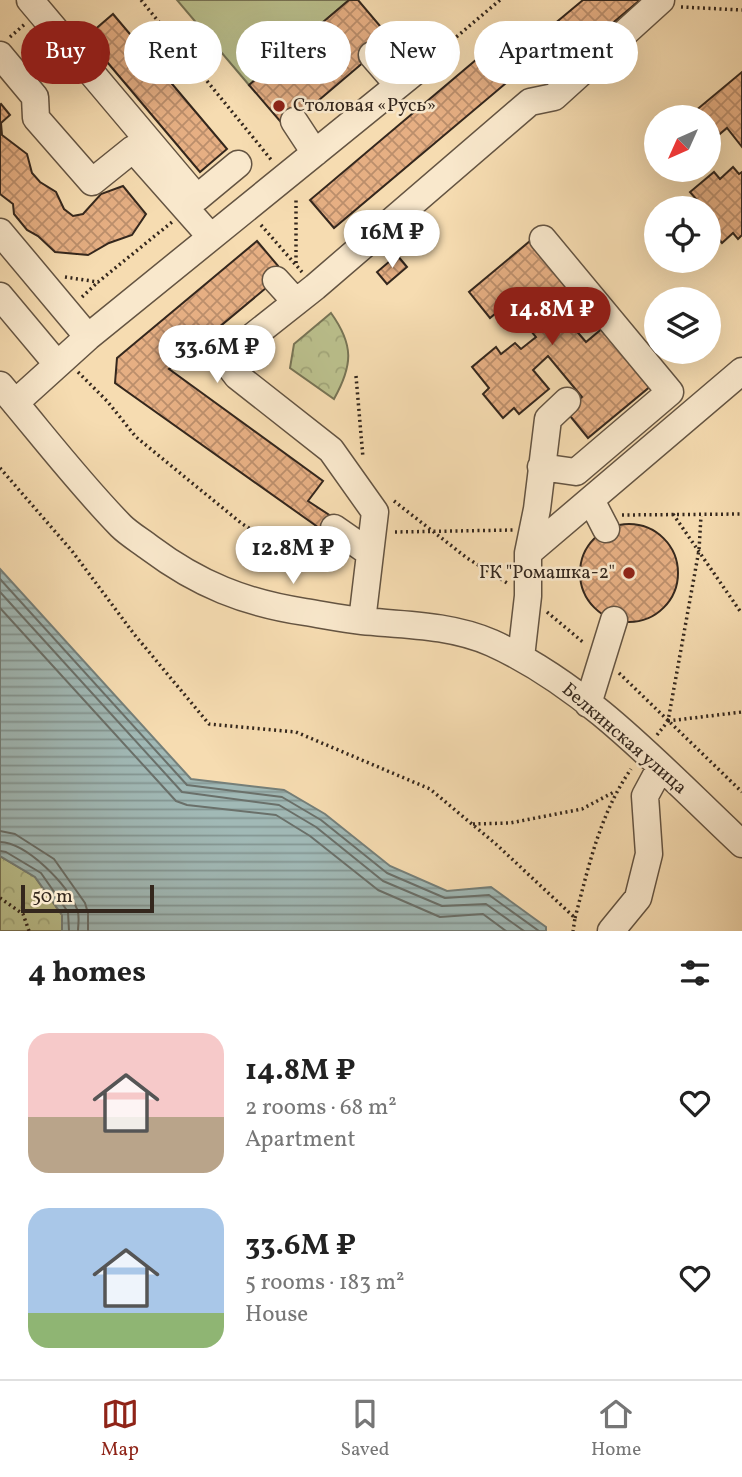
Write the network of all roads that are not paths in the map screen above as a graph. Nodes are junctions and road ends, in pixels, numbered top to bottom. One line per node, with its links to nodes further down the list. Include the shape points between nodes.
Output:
1 (660, 0): 12 (street, via 554,97 530,102)
2 (29, 11): 7 (street, via 197,198)
3 (5, 46): 9 (street, via 35,97 36,118 92,182 133,149)
4 (398, 85): 6 (street)
5 (294, 121): 6 (street)
6 (315, 153): 9 (street)
7 (238, 164)
8 (0, 232): 14 (street)
9 (211, 236): 14 (street)
10 (543, 239): 19 (street, via 670,392 576,472)
11 (286, 272): 12 (street)
12 (305, 294): 22 (street, via 224,359 237,376 331,450 375,512 356,538)
13 (0, 296): 15 (street)
14 (88, 337): 15 (street)
15 (60, 362): 17 (street)
16 (742, 371): 20 (street, via 599,515)
17 (8, 394): 22 (street, Белкинская улица, via 123,527 168,561 209,586 248,599)
18 (567, 401): 19 (street, via 548,419)
19 (541, 467): 20 (street)
20 (531, 542): 23 (street)
21 (614, 620): 24 (street)
22 (362, 621): 23 (street, Белкинская улица, via 452,631)
23 (521, 657): 24 (street, Белкинская улица)
24 (587, 704): 25 (street, Белкинская улица)
25 (652, 760): 26 (street, Белкинская улица); 27 (street, via 645,796 649,854 638,898)
26 (742, 844)
27 (611, 931)

